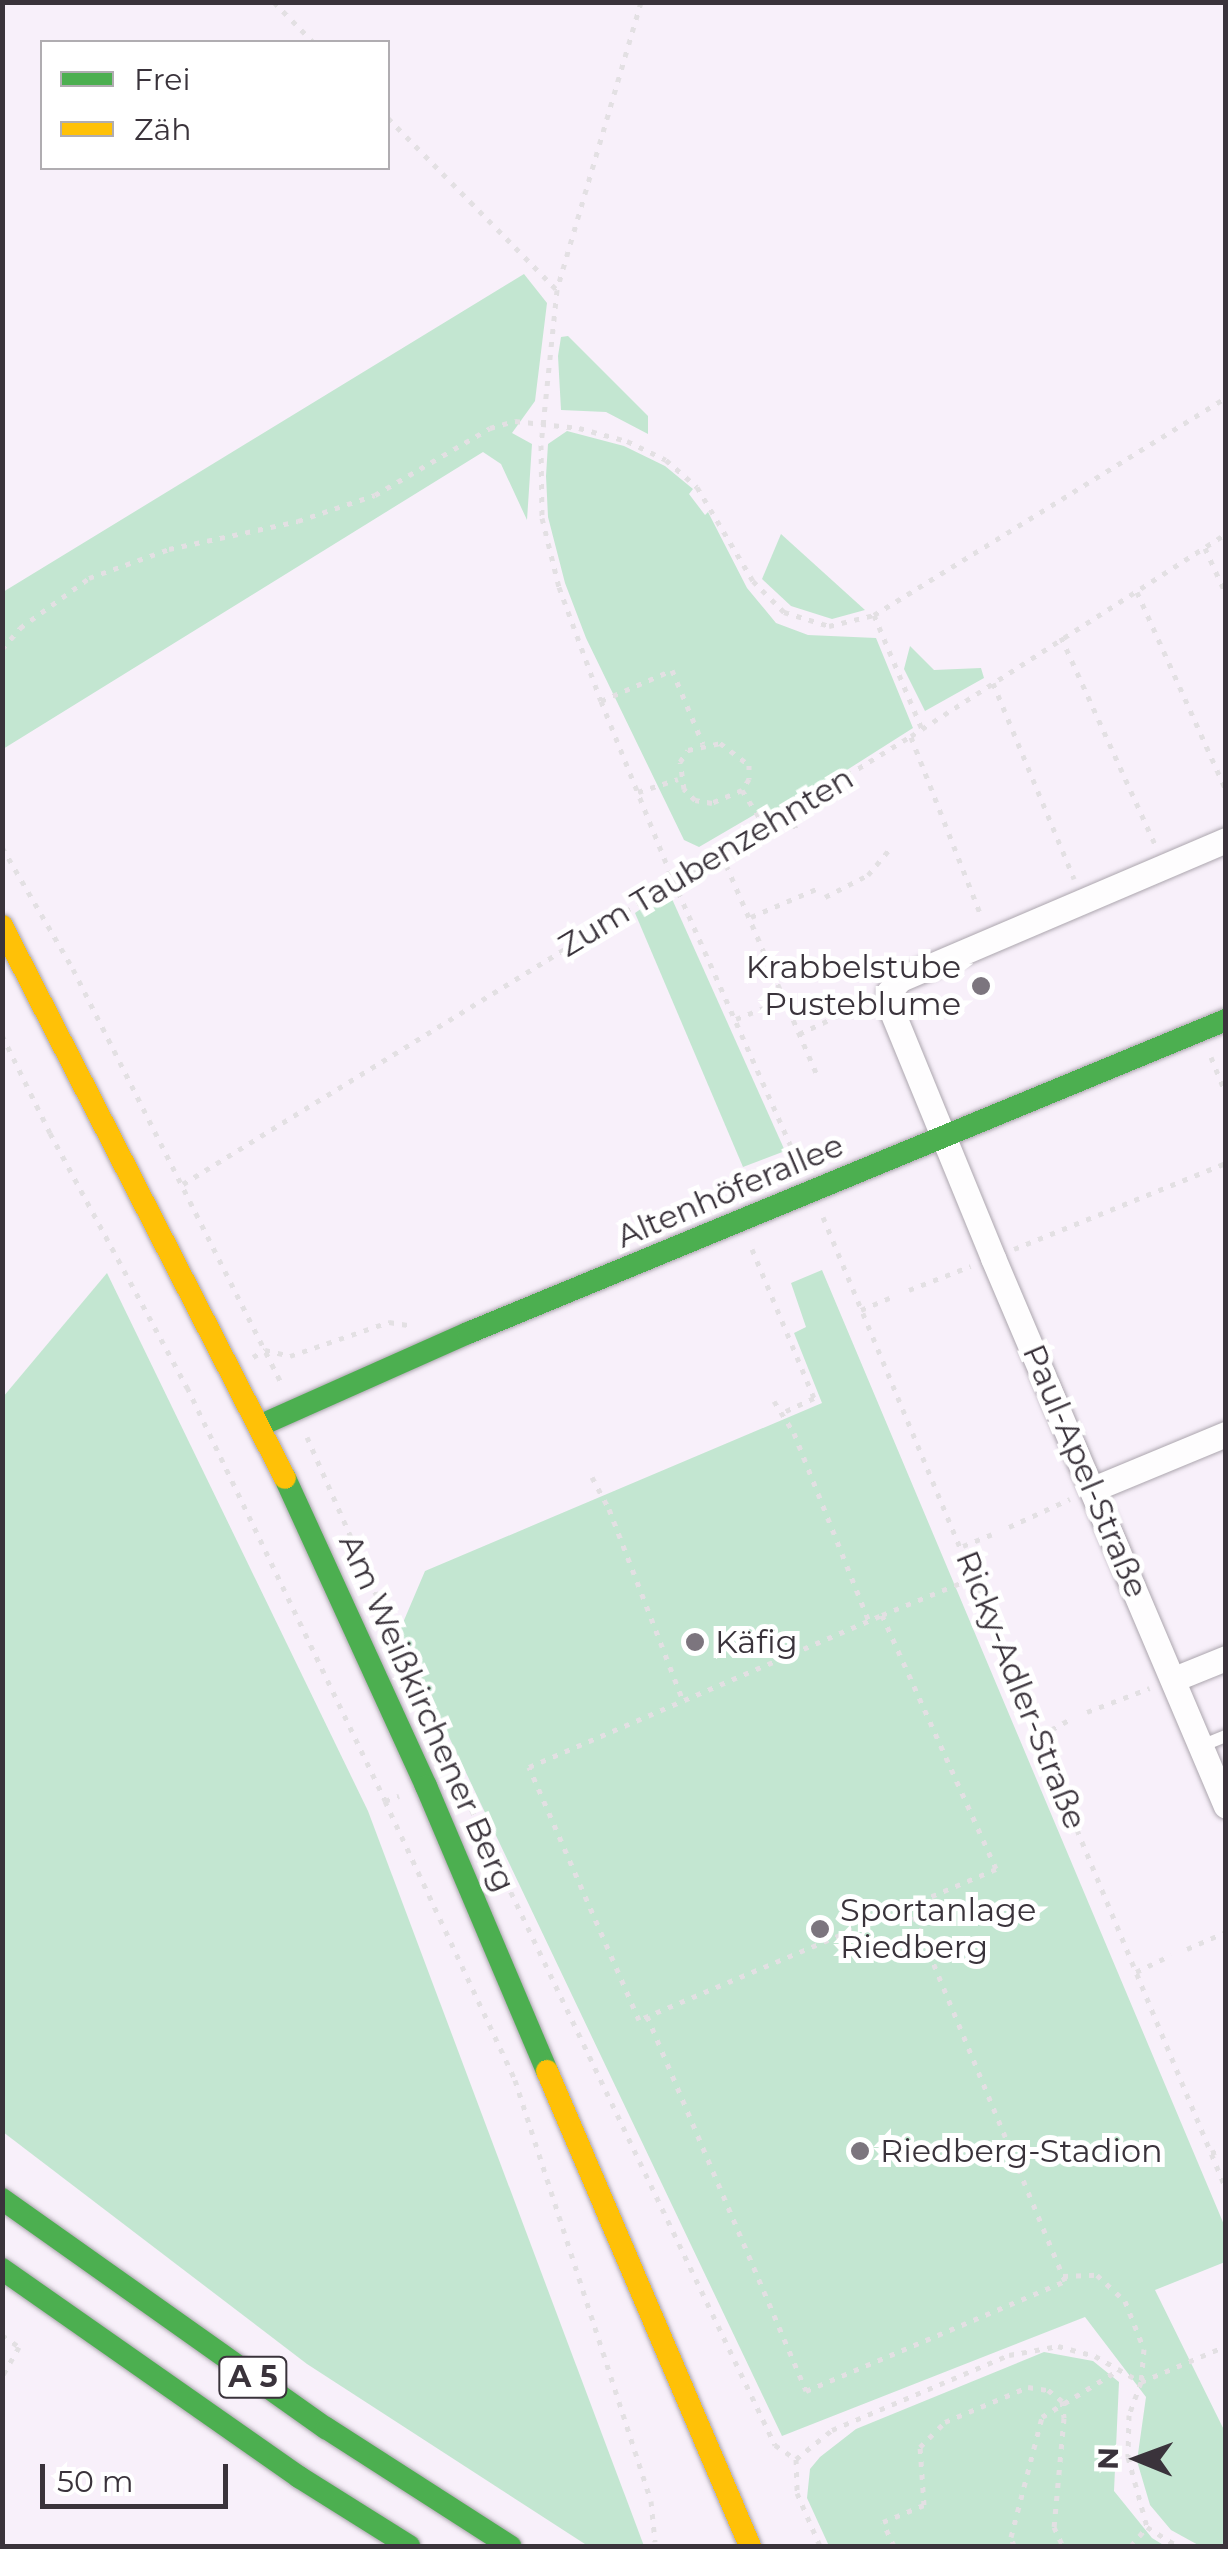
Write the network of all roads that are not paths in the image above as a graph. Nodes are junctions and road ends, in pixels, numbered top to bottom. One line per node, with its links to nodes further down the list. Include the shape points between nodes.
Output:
1 (1226, 840): 4 (street, Paul-Apel-Straße, via 900,979 890,992 891,1010)
2 (2, 926): 5 (main road, Am Weißkirchener Berg)
3 (1226, 1020): 4 (main road, Altenhöferallee)
4 (944, 1137): 5 (main road, Altenhöferallee); 7 (street, Paul-Apel-Straße)
5 (261, 1425): 17 (main road, Am Weißkirchener Berg, via 426,1786)
6 (1226, 1434): 7 (street)
7 (1093, 1489): 9 (street, Paul-Apel-Straße)
8 (1226, 1658): 9 (street)
9 (1174, 1680): 11 (street, Paul-Apel-Straße)
10 (1226, 1736): 11 (lane)
11 (1201, 1746): 12 (street, Paul-Apel-Straße)
12 (1226, 1806)
13 (2, 2199): 16 (main road, A 5, via 326,2428)
14 (2, 2269): 15 (main road, A 5)
15 (409, 2546)
16 (510, 2546)
17 (750, 2546)

